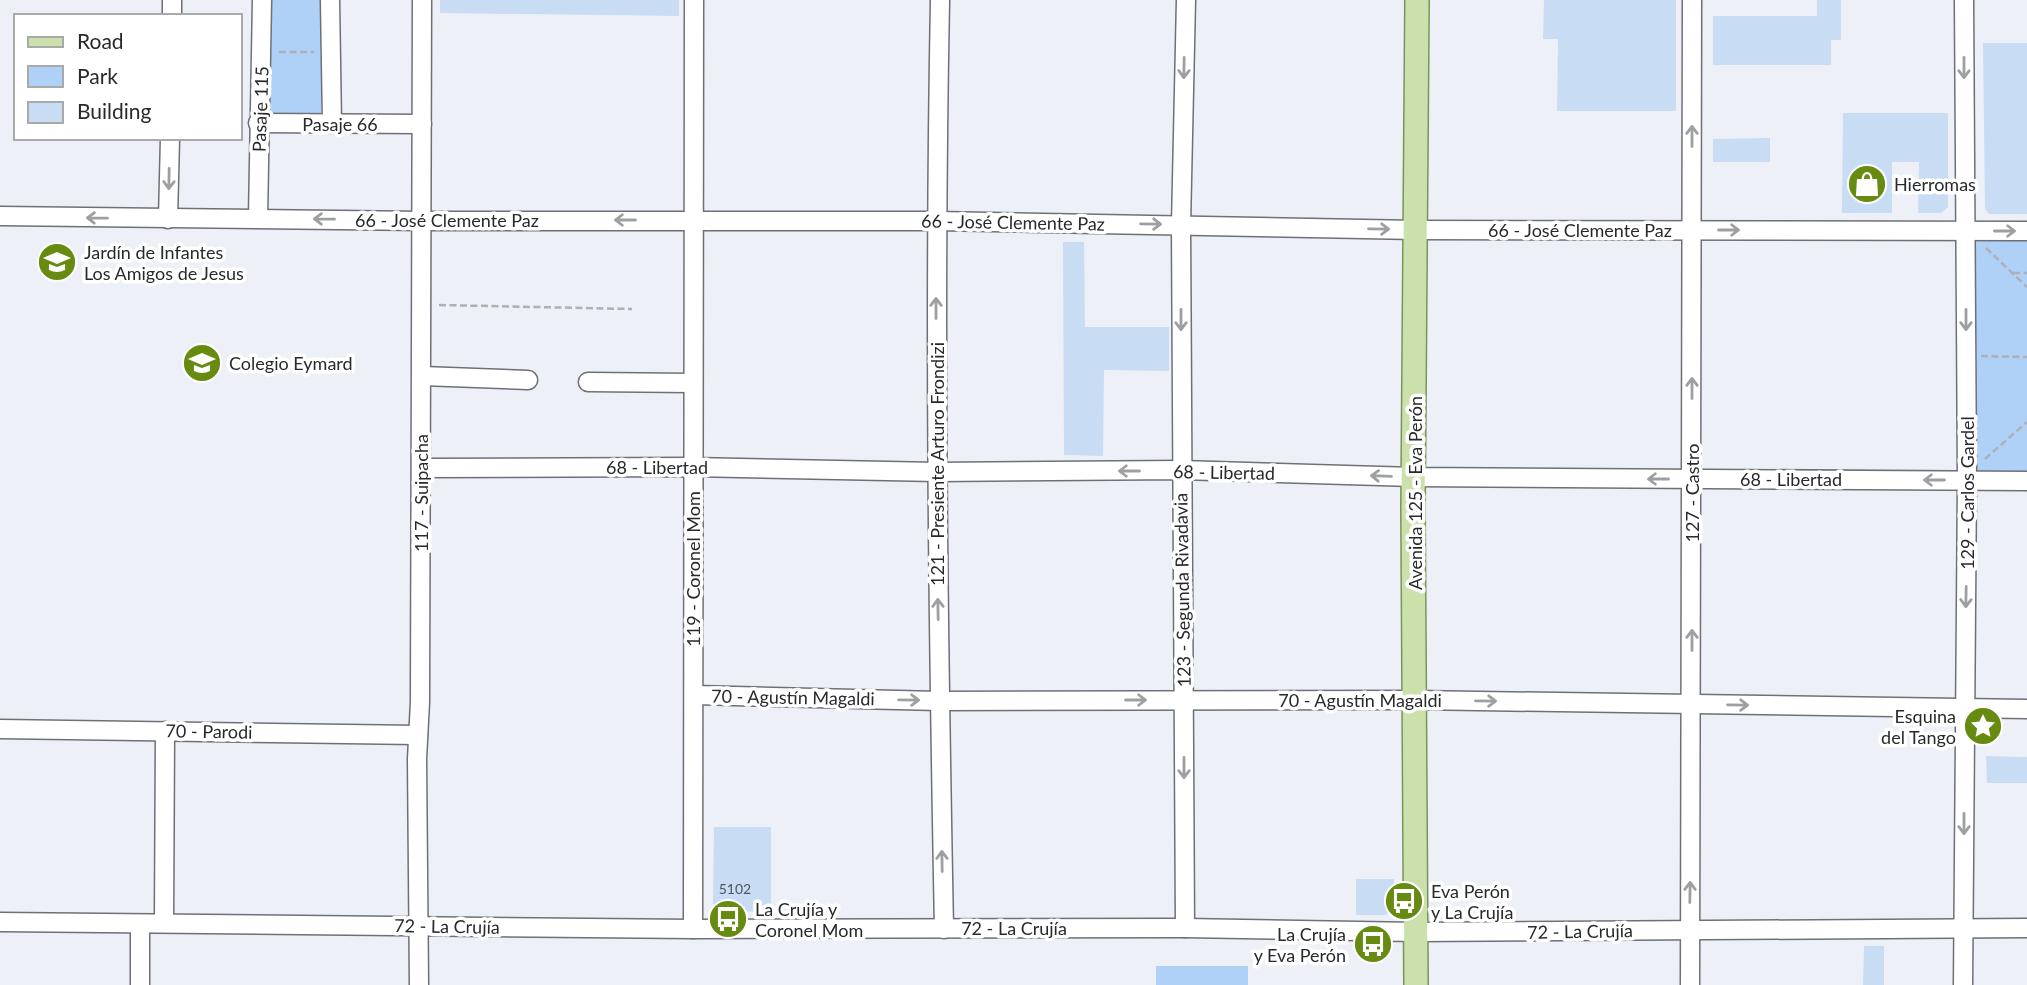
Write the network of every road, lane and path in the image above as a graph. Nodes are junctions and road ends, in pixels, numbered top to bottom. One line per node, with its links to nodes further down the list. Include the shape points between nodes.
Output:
1 (262, 0): 10 (street, Pasaje 115)
2 (330, 0): 11 (street)
3 (422, 0): 14 (street, 117 - Suipacha)
4 (694, 0): 19 (street, 119 - Coronel Mom)
5 (940, 0): 21 (street, 121 - Presiente Arturo Frondizi)
6 (1186, 0): 22 (street, 123 - Segunda Rivadavia, one-way to 22)
7 (1417, 0): 23 (main road, Avenida 125 - Eva Perón)
8 (1692, 0): 24 (street, 127 - Castro, one-way to 8)
9 (1964, 0): 26 (street, 129 - Carlos Gardel, one-way to 26)
10 (261, 52): 11 (path); 12 (street, Pasaje 115)
11 (332, 52): 13 (street)
12 (258, 123): 13 (street, Pasaje 66); 17 (street, Pasaje 115)
13 (332, 124): 14 (street, Pasaje 66)
14 (422, 124): 20 (street, 117 - Suipacha)
15 (170, 140): 18 (street, one-way to 18)
16 (0, 216): 18 (street, 66 - José Clemente Paz, one-way to 16)
17 (258, 218): 18 (street, 66 - José Clemente Paz); 20 (street, 66 - José Clemente Paz, one-way to 17)
18 (169, 219)
19 (694, 219): 20 (street, 66 - José Clemente Paz, one-way to 20); 21 (street, 66 - José Clemente Paz); 37 (street, 119 - Coronel Mom)
20 (422, 221): 30 (street, 117 - Suipacha)
21 (936, 221): 22 (street, 66 - José Clemente Paz, one-way to 22); 43 (street, 121 - Presiente Arturo Frondizi, one-way to 21)
22 (1181, 225): 23 (street, 66 - José Clemente Paz, one-way to 23); 42 (street, 123 - Segunda Rivadavia, one-way to 42)
23 (1417, 230): 24 (street, 66 - José Clemente Paz); 44 (main road, Avenida 125 - Eva Perón)
24 (1692, 230): 26 (street, 66 - José Clemente Paz, one-way to 26); 45 (street, 127 - Castro, one-way to 24)
25 (2027, 231): 26 (street, 66 - José Clemente Paz, one-way to 25)
26 (1972, 236): 27 (path); 32 (street, 129 - Carlos Gardel, one-way to 32)
27 (2012, 273): 28 (path); 29 (path)
28 (2027, 273)
29 (2027, 287)
30 (422, 304): 31 (path); 34 (street, 117 - Suipacha)
31 (632, 309)
32 (1967, 355): 33 (path); 46 (street, 129 - Carlos Gardel)
33 (2027, 357)
34 (422, 376): 35 (street); 41 (street, 117 - Suipacha)
35 (528, 380)
36 (588, 382): 37 (street)
37 (693, 383): 40 (street, 119 - Coronel Mom)
38 (2027, 422): 39 (path)
39 (1981, 463)
40 (692, 467): 41 (street, 68 - Libertad); 43 (street, 68 - Libertad); 48 (street, 119 - Coronel Mom)
41 (422, 468): 57 (street, 117 - Suipacha)
42 (1181, 470): 43 (street, 68 - Libertad, one-way to 43); 44 (street, 68 - Libertad, one-way to 42); 49 (street, 123 - Segunda Rivadavia)
43 (937, 472): 51 (street, 121 - Presiente Arturo Frondizi, one-way to 43)
44 (1414, 477): 45 (street, 68 - Libertad, one-way to 44); 50 (main road, Avenida 125 - Eva Perón)
45 (1692, 479): 46 (street, 68 - Libertad, one-way to 45); 52 (street, 127 - Castro, one-way to 45)
46 (1967, 480): 47 (street, 68 - Libertad); 53 (street, 129 - Carlos Gardel, one-way to 53)
47 (2027, 481)
48 (694, 695): 51 (street, 70 - Agustín Magaldi, one-way to 51); 64 (street, 119 - Coronel Mom)
49 (1184, 699): 50 (street, 70 - Agustín Magaldi); 51 (street, 70 - Agustín Magaldi, one-way to 49); 62 (street, 123 - Segunda Rivadavia, one-way to 62)
50 (1415, 700): 52 (street, 70 - Agustín Magaldi, one-way to 52); 68 (main road, Avenida 125 - Eva Perón)
51 (939, 701): 65 (street, 121 - Presiente Arturo Frondizi, one-way to 51)
52 (1692, 705): 53 (street, 70 - Agustín Magaldi, one-way to 53); 67 (street, 127 - Castro, one-way to 52)
53 (1965, 709): 54 (street, 70 - Agustín Magaldi); 66 (street, 129 - Carlos Gardel, one-way to 66)
54 (2027, 709)
55 (0, 729): 56 (street, 70 - Parodi)
56 (165, 731): 57 (street, 70 - Parodi); 59 (street)
57 (418, 735): 61 (street, 117 - Suipacha)
58 (0, 922): 60 (street, 72 - La Crujía)
59 (164, 923): 60 (street, 72 - La Crujía); 61 (street, 72 - La Crujía)
60 (140, 924): 69 (street)
61 (419, 926): 64 (street, 72 - La Crujía); 70 (street, 117 - Suipacha)
62 (1185, 928): 65 (street, 72 - La Crujía); 68 (street, 72 - La Crujía)
63 (2027, 928): 66 (street, 72 - La Crujía)
64 (693, 929): 65 (street, 72 - La Crujía)
65 (944, 929)
66 (1964, 929): 67 (street, 72 - La Crujía); 73 (street, 129 - Carlos Gardel)
67 (1690, 930): 68 (street, 72 - La Crujía); 72 (street, 127 - Castro)
68 (1416, 932): 71 (main road, Avenida 125 - Eva Perón)
69 (140, 985)
70 (419, 985)
71 (1416, 985)
72 (1690, 985)
73 (1963, 985)

